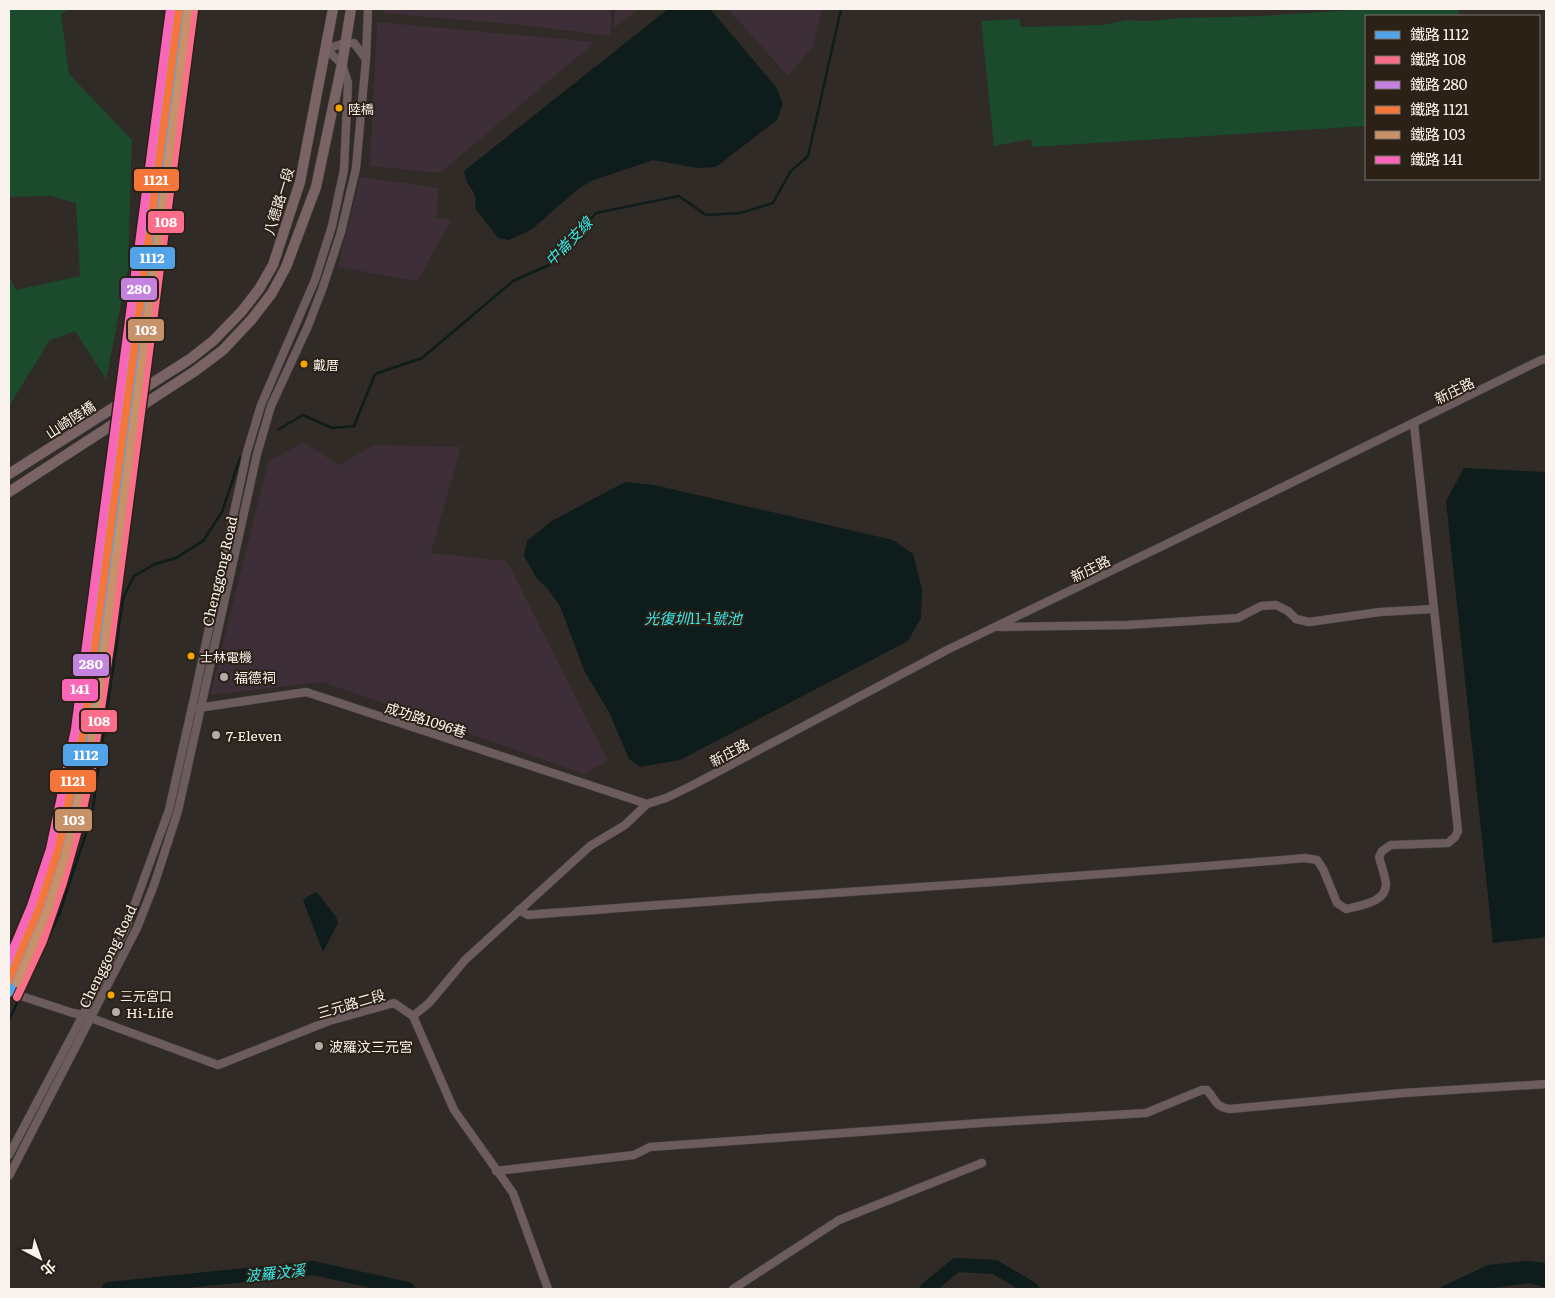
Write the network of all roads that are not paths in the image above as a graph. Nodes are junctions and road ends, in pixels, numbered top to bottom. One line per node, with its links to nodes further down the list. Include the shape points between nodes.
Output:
1 (333, 9): 5 (main road, 八德路一段)
2 (352, 9): 4 (main road, 八德路一段)
3 (368, 9): 6 (street, Chenggong Road)
4 (345, 43): 5 (street); 6 (street, via 354,43); 7 (main road, 八德路一段)
5 (326, 49): 7 (street); 8 (main road, 八德路一段, via 300,182 273,266 242,311)
6 (366, 59): 17 (street, Chenggong Road, via 356,168 341,232 314,310 271,406 257,454)
7 (342, 64): 9 (main road, 八德路一段, via 316,187 286,266 272,293); 16 (street, Chenggong Road, via 348,83 344,170 332,226 315,280 261,405 247,452)
8 (212, 341): 12 (main road, 山崎陸橋, via 190,359)
9 (223, 350): 13 (main road, 山崎陸橋)
10 (1546, 359): 11 (street, 新庄路)
11 (1414, 424): 14 (street); 15 (street, 新庄路)
12 (9, 474)
13 (9, 492)
14 (1434, 609): 15 (street, via 1380,612 1309,622 1296,619 1276,605 1261,606 1238,618 1127,625); 19 (street, via 1458,830 1448,843 1391,845 1382,851 1379,856 1386,885 1378,900 1346,909 1336,903 1317,860 1305,858 528,915)
15 (996, 627): 18 (street, 新庄路, via 691,786)
16 (192, 707): 17 (street, 成功路1096巷); 21 (street, Chenggong Road, via 169,810 126,928)
17 (202, 708): 18 (street, 成功路1096巷, via 306,692); 23 (street, Chenggong Road, via 178,811 154,885 137,928)
18 (647, 804): 19 (street, via 625,825 590,846)
19 (519, 910): 22 (street, via 465,960)
20 (21, 996): 21 (street, 三元路二段)
21 (83, 1015): 23 (street, 三元路二段); 25 (street, Chenggong Road)
22 (413, 1016): 23 (street, 三元路二段, via 394,1003 329,1021 218,1065); 27 (street, via 454,1110)
23 (91, 1019): 28 (street, Chenggong Road)
24 (1546, 1084): 27 (street, via 1230,1109 1222,1108 1206,1090 1202,1090 1146,1113 650,1147 634,1155)
25 (9, 1155)
26 (982, 1163): 30 (street, via 839,1220)
27 (496, 1171): 29 (street, via 512,1193)
28 (9, 1176)
29 (548, 1289)
30 (733, 1289)

